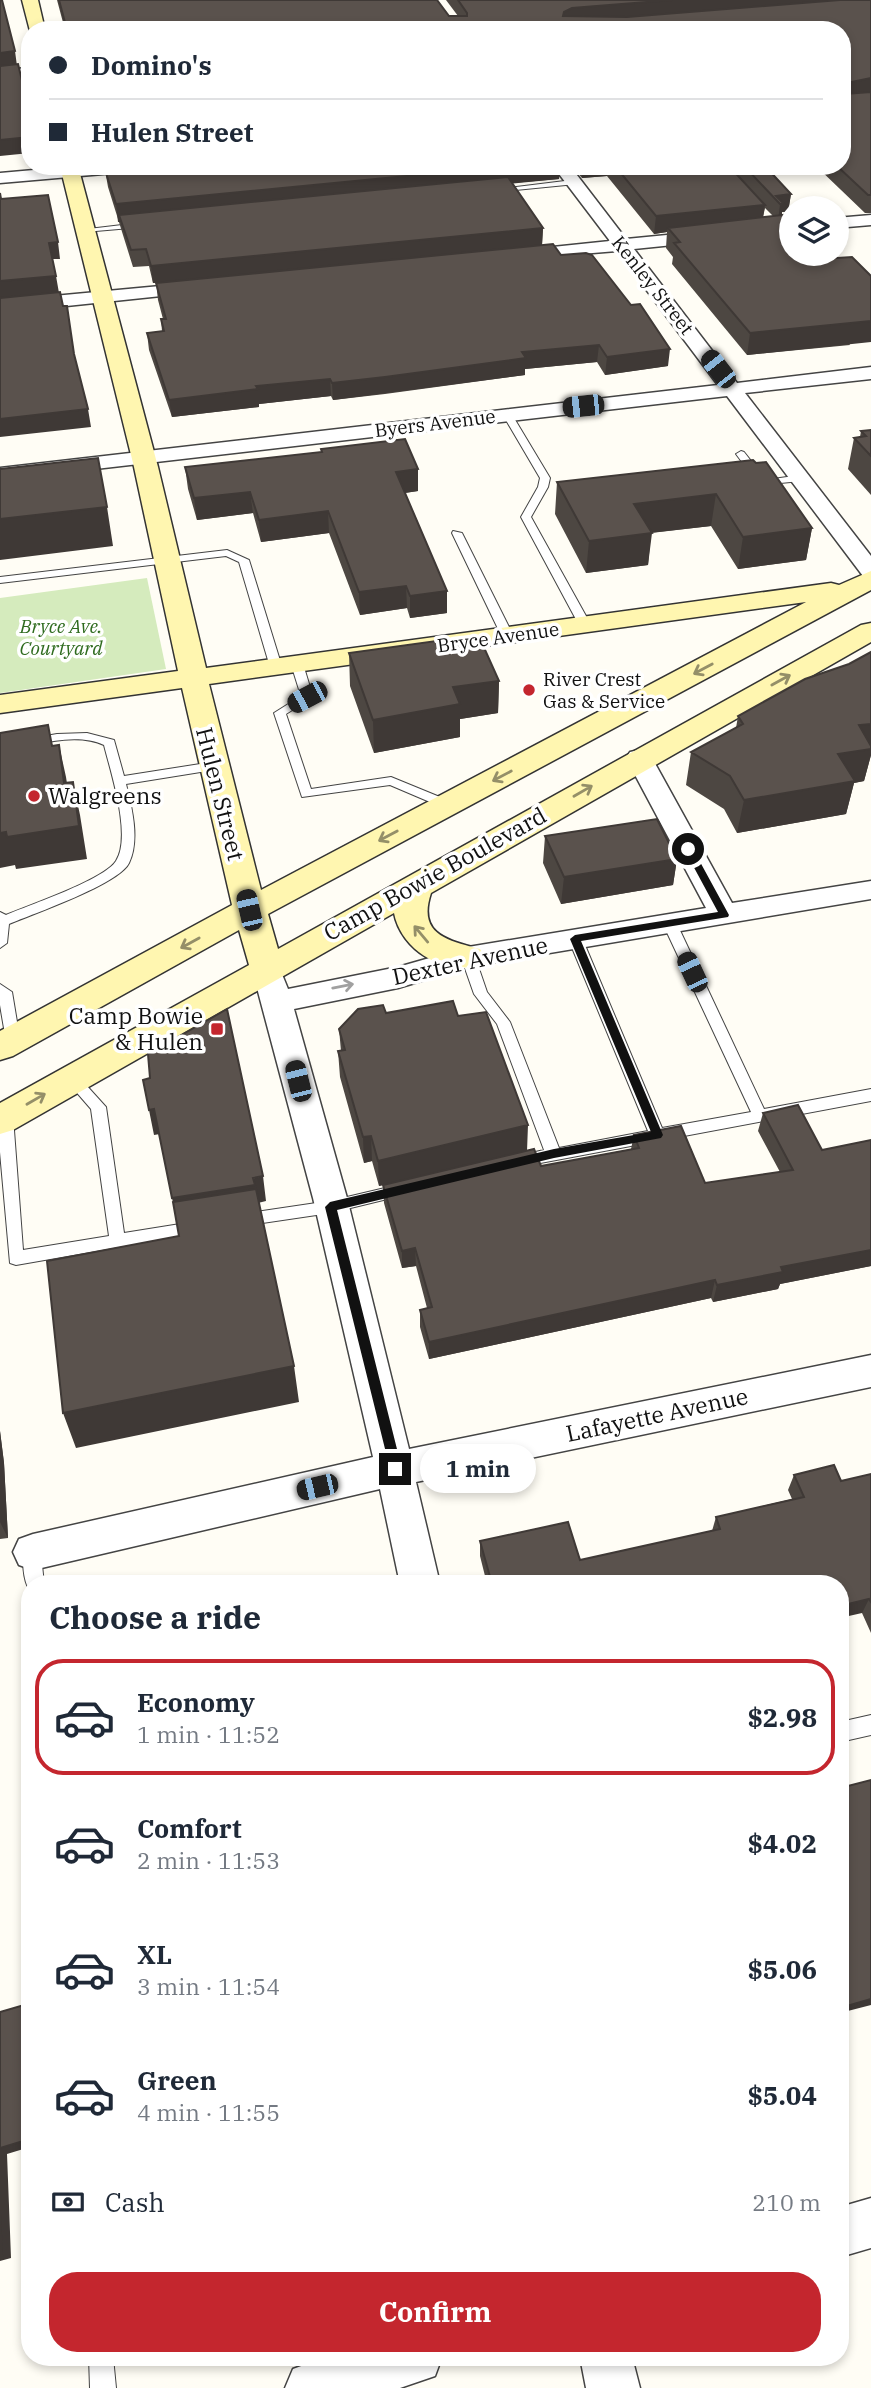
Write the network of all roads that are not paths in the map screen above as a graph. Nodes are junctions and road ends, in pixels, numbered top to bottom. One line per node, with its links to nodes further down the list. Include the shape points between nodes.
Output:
1 (30, 0): 2 (main road)
2 (35, 21)
3 (21, 73): 4 (street)
4 (0, 74)
5 (23, 175): 8 (street)
6 (71, 175): 15 (main road, Hulen Street)
7 (568, 175): 9 (street, Kenley Street)
8 (0, 178)
9 (573, 182): 10 (lane); 16 (street, Kenley Street)
10 (492, 190)
11 (871, 220): 12 (street)
12 (849, 222)
13 (152, 223): 15 (lane)
14 (779, 226): 16 (street)
15 (84, 230): 19 (main road, Hulen Street)
16 (621, 245): 17 (street); 22 (street, Kenley Street)
17 (498, 257)
18 (223, 285): 19 (street)
19 (100, 297): 20 (street); 25 (main road, Hulen Street)
20 (0, 307)
21 (871, 373): 22 (street, Byers Avenue)
22 (734, 389): 23 (street, Byers Avenue); 27 (street, Kenley Street)
23 (508, 415): 25 (street, Byers Avenue); 32 (lane, via 545,478 526,517)
24 (741, 454): 27 (lane, via 763,483)
25 (144, 458): 26 (street, Byers Avenue); 29 (main road, Hulen Street)
26 (0, 474)
27 (801, 478): 31 (street, Kenley Street)
28 (457, 533): 34 (lane)
29 (168, 560): 30 (lane); 35 (lane, via 227,553 244,560); 36 (main road, Hulen Street)
30 (0, 580)
31 (867, 581): 32 (main road, Bryce Avenue); 42 (main road, one-way to 42)
32 (585, 625): 34 (main road, Bryce Avenue)
33 (871, 631): 39 (main road, Camp Bowie Boulevard, one-way to 33)
34 (507, 635): 35 (main road, Bryce Avenue)
35 (286, 665): 36 (main road, Bryce Avenue); 42 (lane, via 307,697 280,713 306,794 391,782)
36 (192, 678): 37 (main road, Bryce Avenue); 40 (main road, Hulen Street)
37 (0, 704)
38 (0, 748): 41 (lane, via 75,737 103,738 110,743)
39 (639, 758): 43 (main road, Camp Bowie Boulevard, one-way to 39); 46 (street)
40 (213, 766): 41 (lane); 45 (main road, Hulen Street)
41 (119, 781): 47 (lane, via 128,844 122,864 99,881)
42 (448, 804): 45 (main road, one-way to 45)
43 (417, 885): 51 (main road, one-way to 43, via 443,953 422,939 411,921 409,902); 52 (main road, Camp Bowie Boulevard)
44 (871, 890): 46 (street, Dexter Avenue)
45 (249, 910): 52 (main road, Hulen Street); 55 (main road, one-way to 55)
46 (724, 915): 48 (street, Dexter Avenue)
47 (1, 919): 50 (lane)
48 (670, 924): 49 (street, Dexter Avenue); 58 (lane)
49 (575, 939): 51 (street, Dexter Avenue); 60 (lane)
50 (0, 943)
51 (468, 957): 54 (street, Dexter Avenue, one-way to 51, via 433,971); 61 (lane, via 481,994 503,1021)
52 (267, 969): 54 (street, Hulen Street); 56 (main road, Camp Bowie Boulevard)
53 (0, 989): 55 (lane, via 5,992)
54 (277, 1002): 64 (street, Hulen Street)
55 (7, 1043)
56 (72, 1079): 59 (main road, Camp Bowie Boulevard, one-way to 56); 65 (lane, via 97,1107)
57 (871, 1095): 58 (lane)
58 (760, 1116): 60 (lane)
59 (2, 1119): 65 (lane, via 16,1258)
60 (657, 1135): 61 (lane)
61 (554, 1153): 62 (lane)
62 (508, 1164)
63 (419, 1185): 64 (lane)
64 (330, 1207): 65 (lane); 67 (street, Hulen Street)
65 (117, 1239)
66 (871, 1371): 67 (street, Lafayette Avenue)
67 (395, 1469): 68 (street, Lafayette Avenue); 69 (street, Hulen Street)
68 (34, 1568)
69 (418, 1575)
70 (871, 1725): 71 (lane)
71 (849, 1730)
72 (871, 2223): 73 (street)
73 (849, 2229)
74 (101, 2366): 77 (lane)
75 (386, 2366): 78 (street)
76 (608, 2366): 79 (street)
77 (103, 2388)
78 (312, 2388)
79 (613, 2388)

